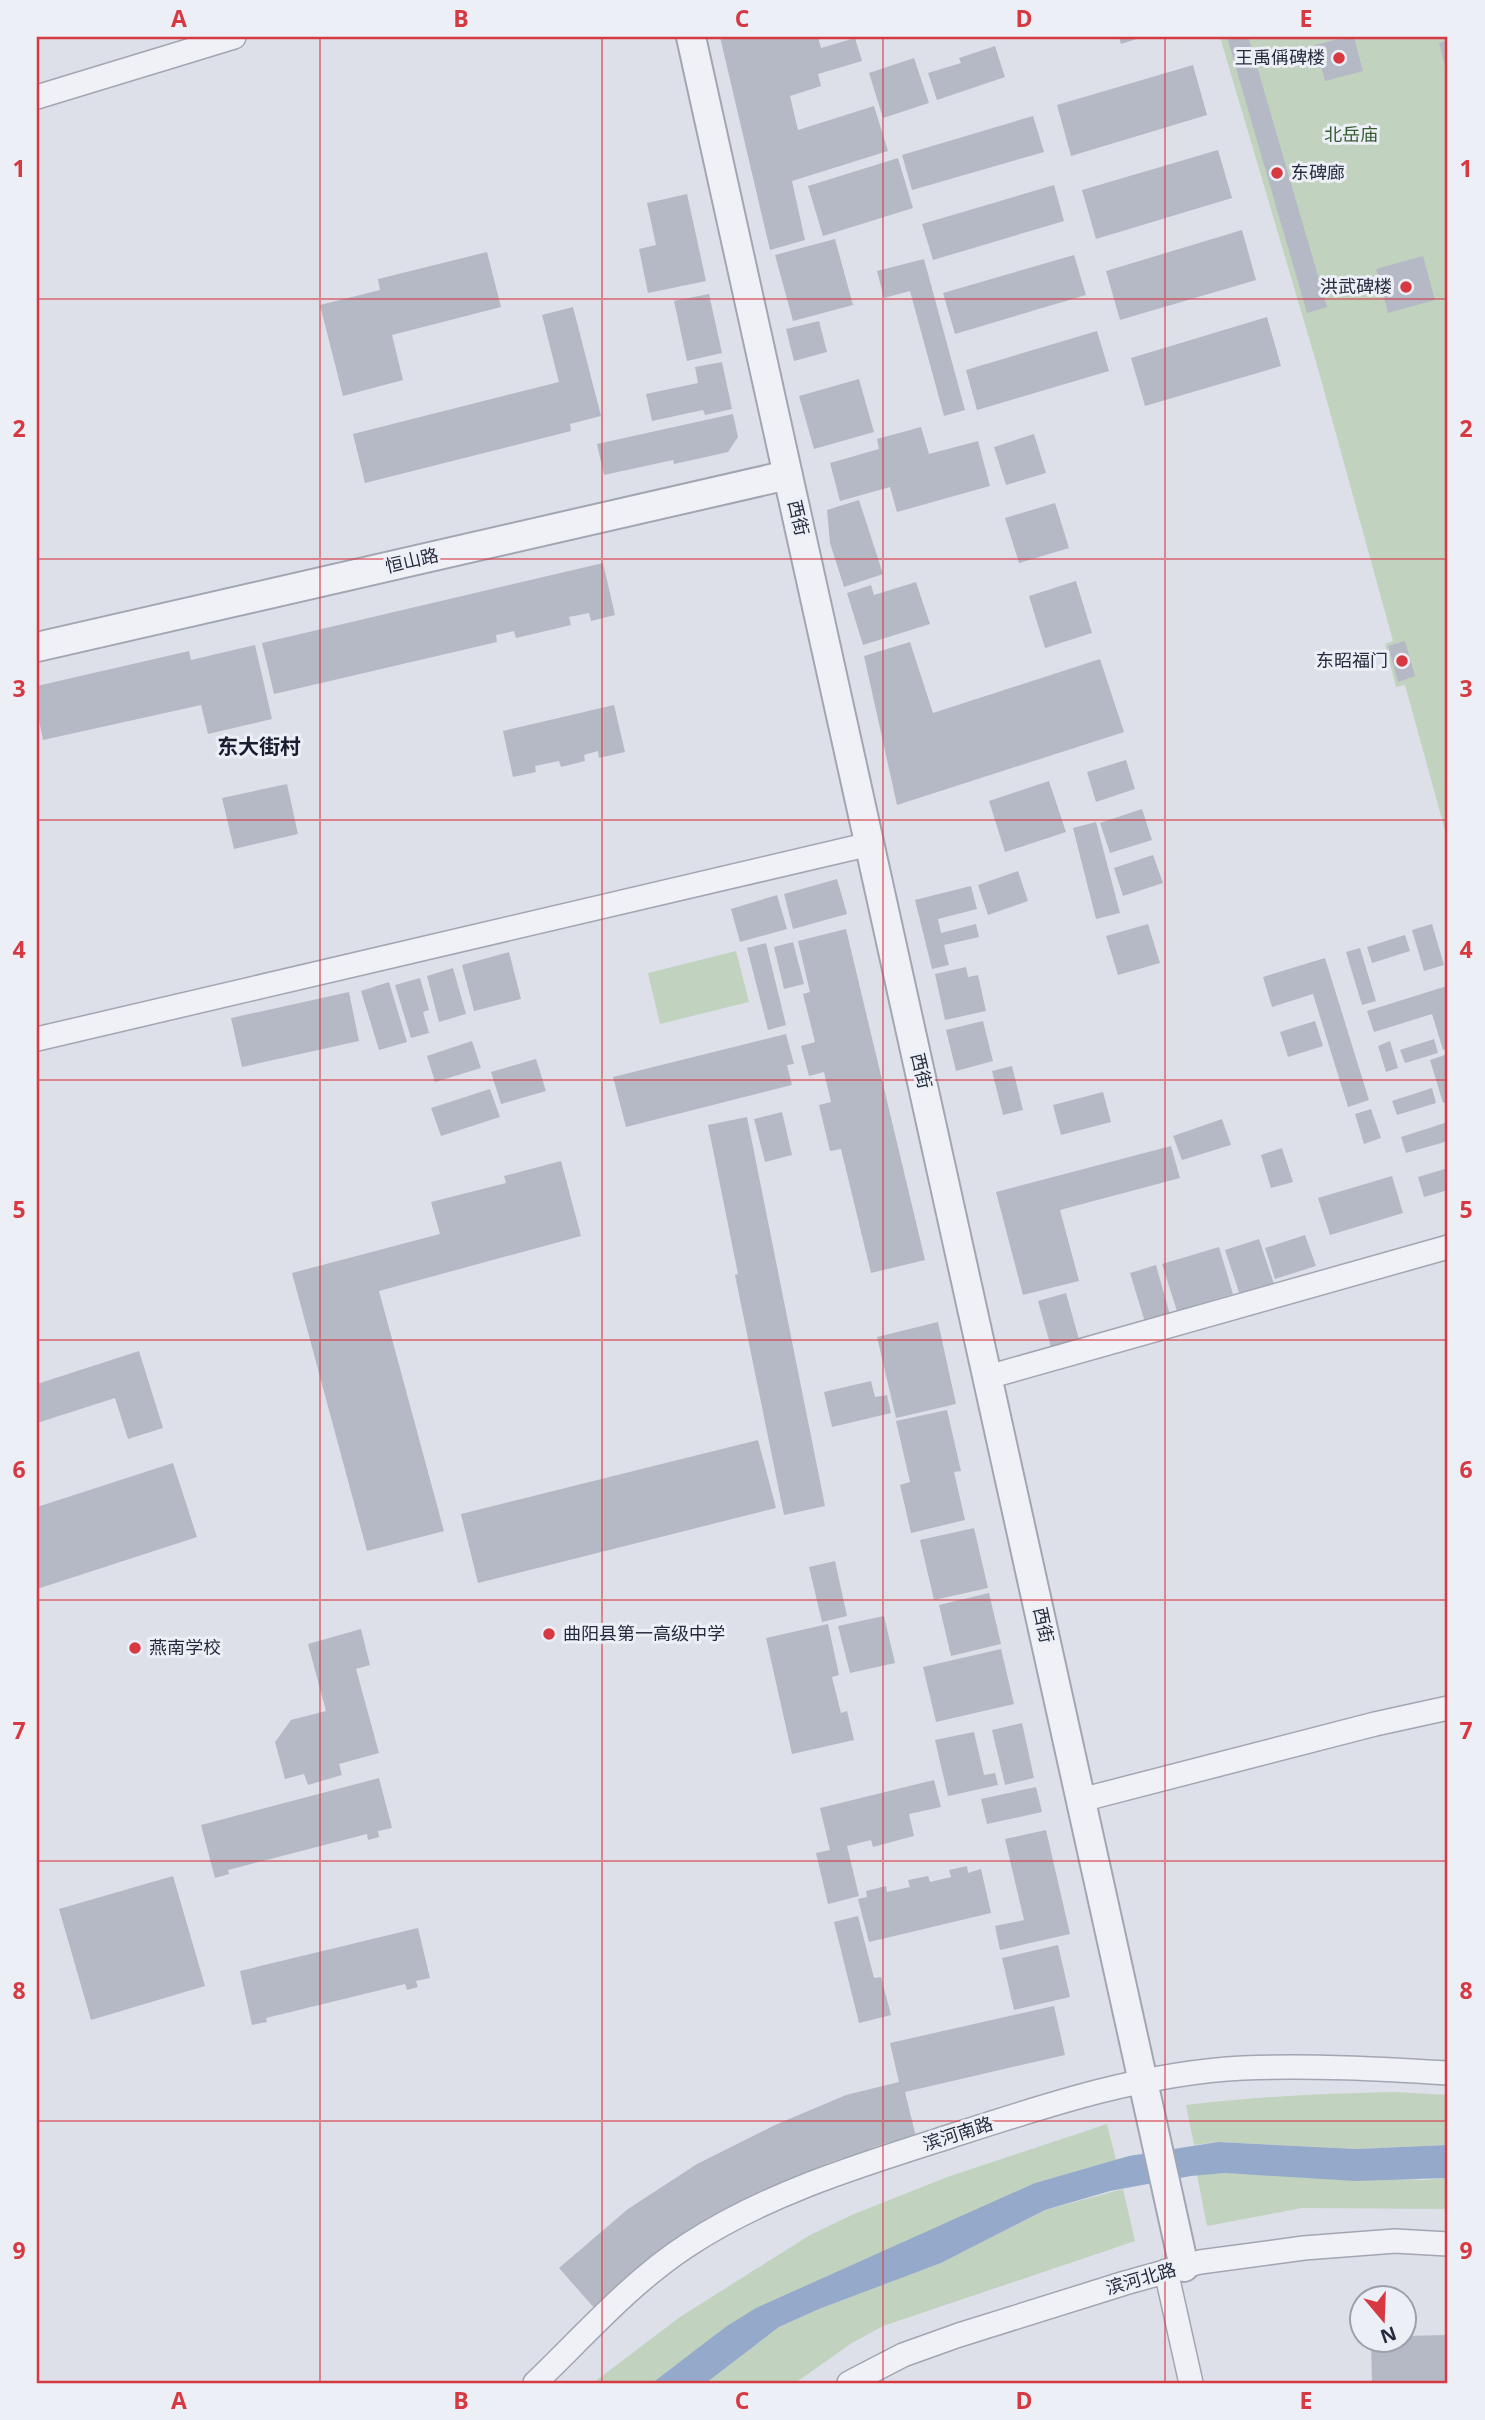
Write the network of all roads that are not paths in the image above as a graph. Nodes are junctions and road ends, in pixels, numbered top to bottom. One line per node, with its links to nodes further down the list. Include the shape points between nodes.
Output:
1 (234, 37): 3 (street)
2 (691, 37): 4 (street, 西街)
3 (37, 97)
4 (788, 475): 5 (street, 恒山路); 6 (street, 西街)
5 (37, 647)
6 (870, 844): 7 (street); 9 (street, 西街)
7 (37, 1039)
8 (1448, 1247): 9 (street)
9 (988, 1377): 11 (street, 西街)
10 (1448, 1708): 11 (street)
11 (1081, 1800): 13 (street, 西街)
12 (1448, 2073): 13 (street, 滨河南路, via 1241,2068 1187,2074)
13 (1146, 2094): 15 (street, 西街); 17 (street, 滨河南路, via 1097,2092 1025,2112 811,2183 745,2213 647,2275)
14 (1448, 2244): 15 (street, 滨河北路, via 1395,2241 1200,2262)
15 (1176, 2260): 16 (street, 滨河北路, via 959,2335); 19 (street)
16 (887, 2373): 18 (street, 滨河北路)
17 (536, 2383)
18 (849, 2383)
19 (1191, 2383)

